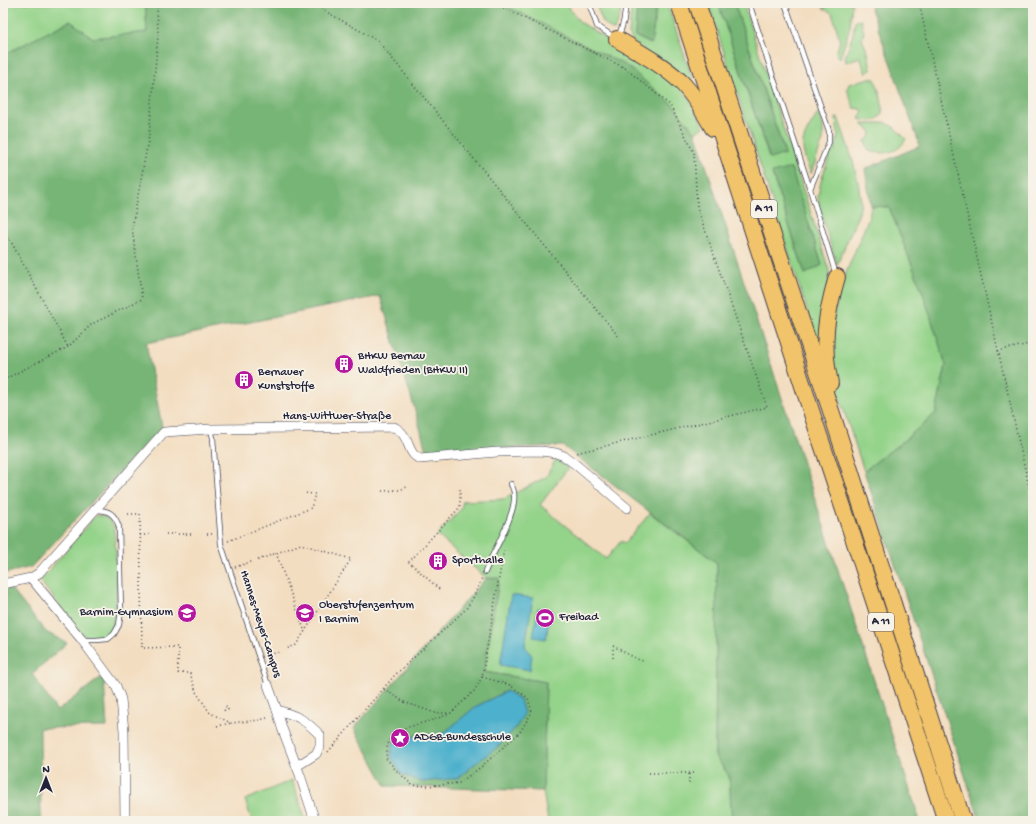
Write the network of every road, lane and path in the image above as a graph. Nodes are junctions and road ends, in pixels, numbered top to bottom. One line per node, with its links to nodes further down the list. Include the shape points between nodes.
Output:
1 (157, 3): 18 (path, via 158,36 149,136 132,228 142,299 92,324)
2 (311, 3): 16 (path, via 378,41)
3 (589, 3): 11 (lane, via 597,26)
4 (624, 3): 11 (lane, via 623,28)
5 (679, 3): 12 (highway, A 11)
6 (697, 3): 21 (highway, A 11)
7 (749, 3): 13 (lane)
8 (785, 3): 13 (lane, via 828,131 829,142)
9 (919, 3): 19 (path)
10 (496, 4): 23 (path, via 625,68 670,105 694,153 697,207 767,407)
11 (617, 39): 12 (highway, via 664,68 682,83 697,101)
12 (727, 149): 69 (highway, A 11, via 814,423)
13 (810, 189): 15 (lane)
14 (3, 239): 18 (path, via 9,238)
15 (837, 277): 21 (highway, via 826,321 825,337 827,369 834,401)
16 (619, 337)
17 (1033, 342): 19 (path)
18 (68, 347): 20 (path)
19 (998, 351): 29 (path)
20 (3, 380)
21 (832, 414): 70 (highway, A 11)
22 (211, 429): 23 (street, Hans-Wittwer-Straße, via 394,427 403,434 415,457 420,459 541,451); 31 (street, Hans-Wittwer-Straße, via 164,432); 38 (lane, Hannes-Meyer-Campus)
23 (564, 456): 30 (street, Hans-Wittwer-Straße)
24 (510, 484): 43 (lane, via 514,492 513,506)
25 (408, 487): 27 (path)
26 (460, 487): 46 (path, via 460,507 409,562)
27 (382, 491)
28 (303, 493): 38 (path, via 315,494 311,508)
29 (1033, 504)
30 (627, 508)
31 (94, 510): 44 (street, Hans-Wittwer-Straße); 48 (lane, via 109,512 117,520 119,527 121,611 119,625 108,639)
32 (128, 514): 36 (path, via 140,514)
33 (152, 534): 36 (path)
34 (166, 534): 35 (path)
35 (193, 534)
36 (140, 535): 59 (path, via 142,648 178,647 178,672 190,673 196,692 210,714)
37 (505, 543): 54 (path)
38 (221, 544): 42 (lane, Hannes-Meyer-Campus)
39 (276, 553): 40 (path); 47 (path); 47 (path, via 301,544 351,559)
40 (258, 560)
41 (254, 561): 42 (path)
42 (229, 568): 51 (lane, Hannes-Meyer-Campus)
43 (485, 572): 56 (path, via 466,609)
44 (31, 578): 45 (street); 48 (street)
45 (3, 584)
46 (439, 589)
47 (305, 632): 49 (path, via 296,645)
48 (82, 640): 67 (street, via 116,686 121,699)
49 (286, 649)
50 (281, 651): 51 (path)
51 (259, 658): 55 (lane, Hannes-Meyer-Campus)
52 (613, 658): 53 (path, via 613,646)
53 (643, 661)
54 (482, 677): 58 (path, via 475,690); 58 (path, via 510,685 528,698 532,712 520,732 459,783 412,785 386,758 390,738 406,728)
55 (268, 685): 57 (street, Hannes-Meyer-Campus)
56 (384, 689): 58 (path, via 404,702 435,713); 61 (path)
57 (277, 713): 59 (path, via 260,720); 62 (street, Hannes-Meyer-Campus); 62 (street, via 301,718 320,735 320,746 316,754)
58 (451, 713)
59 (231, 723): 60 (path)
60 (217, 726)
61 (323, 756)
62 (297, 766): 68 (street, Hannes-Meyer-Campus)
63 (650, 772): 64 (path)
64 (689, 773): 65 (path); 66 (path)
65 (697, 773)
66 (689, 784)
67 (125, 821)
68 (316, 821)
69 (946, 821)
70 (962, 821)

